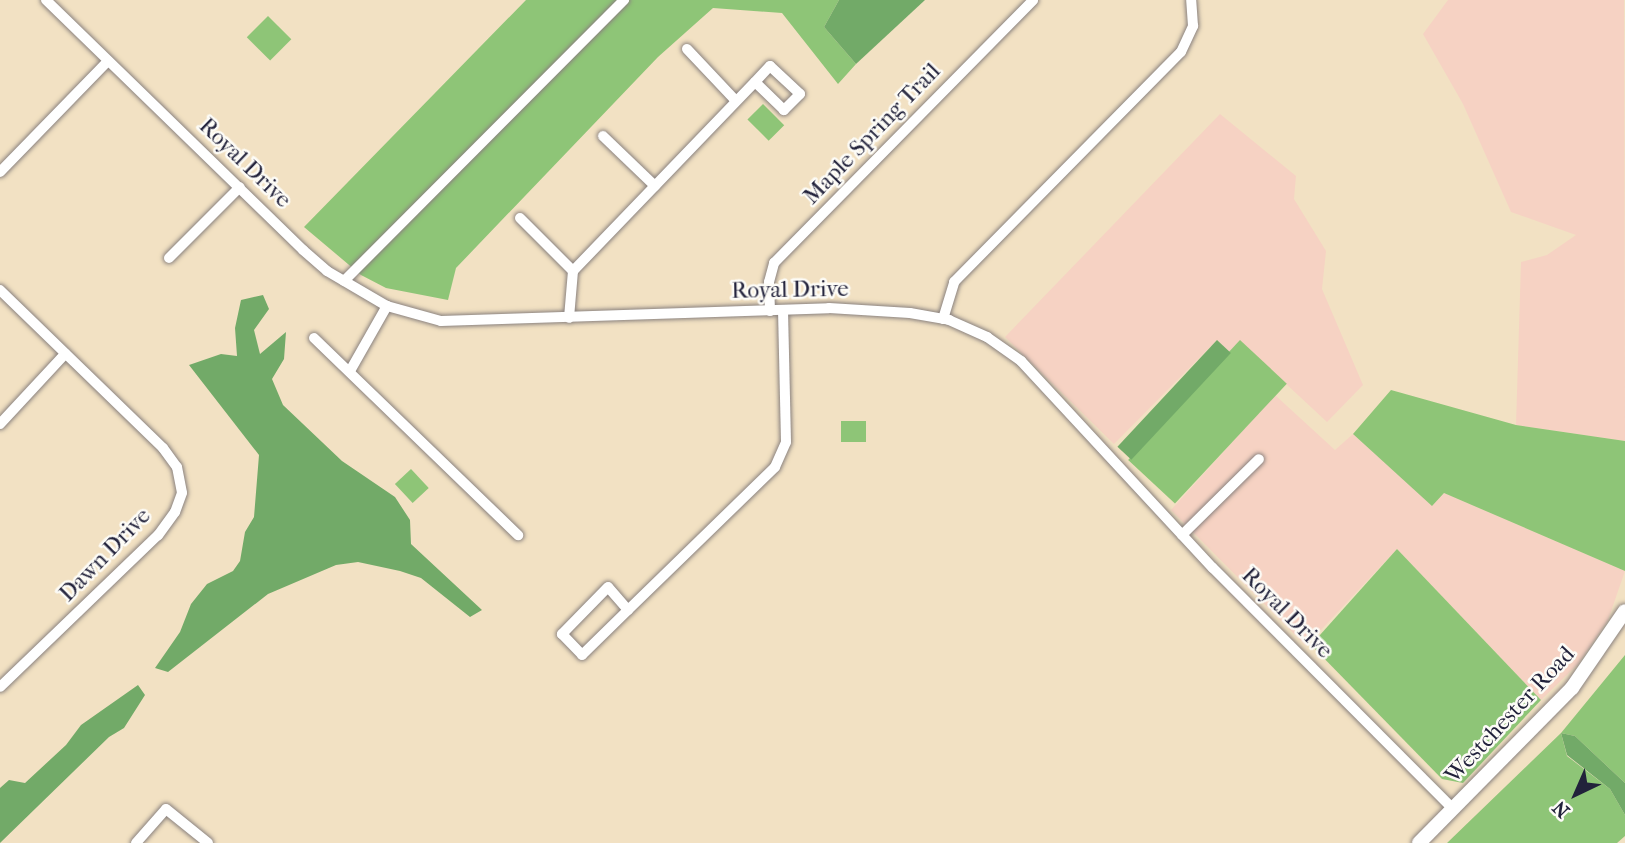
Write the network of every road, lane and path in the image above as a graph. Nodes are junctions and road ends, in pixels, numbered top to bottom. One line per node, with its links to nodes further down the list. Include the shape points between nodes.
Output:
1 (46, 0): 6 (street, Royal Drive)
2 (624, 0): 16 (street)
3 (1033, 0): 20 (street, Maple Spring Trail, via 774,263)
4 (1191, 0): 22 (street, via 1193,26 1181,52 954,282)
5 (687, 49): 8 (street)
6 (108, 61): 10 (street); 12 (street, Royal Drive)
7 (755, 82): 8 (street)
8 (736, 101): 11 (street)
9 (603, 136): 11 (street)
10 (0, 172)
11 (655, 186): 15 (street)
12 (240, 187): 14 (street); 16 (street, Royal Drive, via 311,257)
13 (520, 218): 15 (street)
14 (169, 258)
15 (573, 271): 21 (street)
16 (344, 281): 18 (street, Royal Drive)
17 (0, 290): 24 (street, Dawn Drive)
18 (387, 306): 21 (street, Royal Drive, via 441,321); 25 (street)
19 (783, 310): 20 (street, Royal Drive); 22 (street, Royal Drive, via 842,309); 30 (street, via 786,442 775,467)
20 (770, 311): 21 (street, Royal Drive)
21 (569, 318)
22 (943, 319): 29 (street, Royal Drive, via 987,337 1021,361)
23 (314, 338): 25 (street)
24 (65, 354): 26 (street); 32 (street, Dawn Drive, via 163,448 177,467 182,493 175,512 158,534)
25 (350, 371): 28 (street)
26 (0, 424)
27 (1259, 459): 29 (street)
28 (518, 535)
29 (1182, 535): 33 (street, Royal Drive)
30 (628, 610): 30 (street, via 582,655 562,634 608,587)
31 (1625, 611): 33 (street, Westchester Road, via 1572,688)
32 (0, 687)
33 (1453, 809): 36 (street, Westchester Road)
34 (136, 843): 35 (street, via 166,808)
35 (208, 843)
36 (1419, 843)

